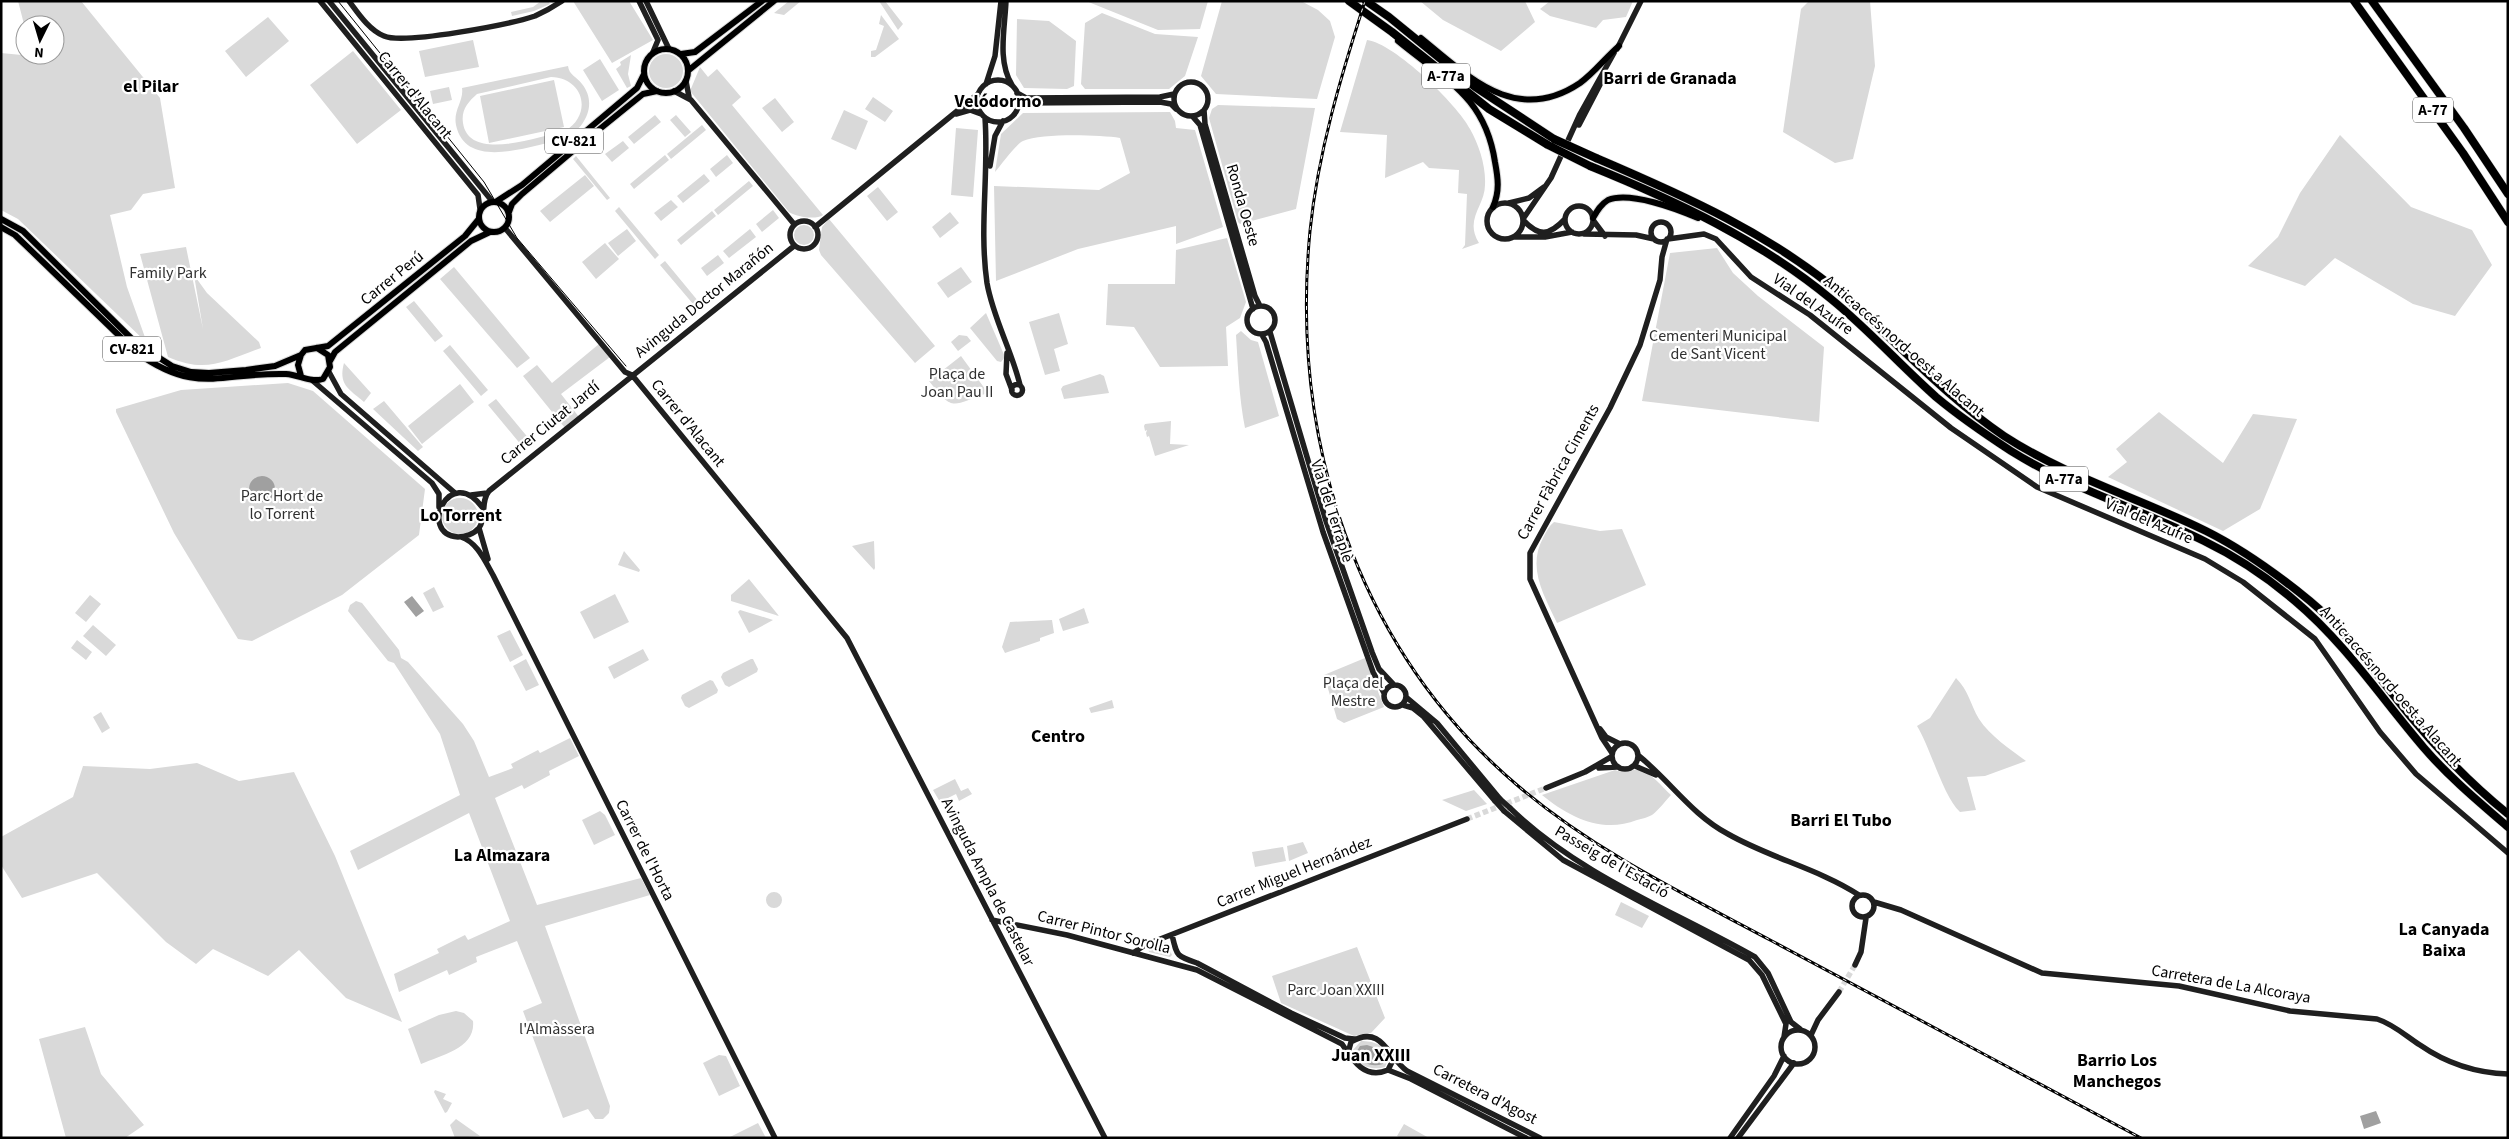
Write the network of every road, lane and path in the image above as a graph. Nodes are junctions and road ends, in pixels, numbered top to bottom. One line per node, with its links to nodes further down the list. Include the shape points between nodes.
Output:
1 (320, 1): 50 (street, Carrer d'Alacant, via 478,195)
2 (329, 1): 47 (street, Carrer d'Alacant)
3 (349, 1): 4 (street, via 369,25 392,39 427,38 533,16)
4 (562, 1)
5 (639, 1): 20 (street, via 658,40)
6 (646, 1): 19 (street)
7 (762, 1): 21 (main road, via 695,52)
8 (774, 1): 22 (main road)
9 (1001, 1): 26 (street, via 995,56)
10 (1006, 1): 27 (street, via 1003,60 1006,75)
11 (1349, 1): 17 (highway, A-77a)
12 (1366, 1): 114 (highway, Antic accés nord-oest a Alacant / A-77a, bridge, via 1502,107 1554,138 1693,200 1782,250 1845,298 1959,402 2020,446 2071,473 2208,532 2269,568 2333,623 2441,752)
13 (1372, 1): 24 (main road, A-77a, via 1466,75 1504,96 1540,98 1554,95)
14 (1641, 1): 18 (street)
15 (2354, 1): 57 (highway, A-77, via 2463,153)
16 (2372, 1): 46 (highway, A-77)
17 (1371, 17): 49 (main road, A-77a, via 1463,94 1480,114 1491,137 1499,189); 83 (highway, Antic accés nord-oest a Alacant / A-77a, bridge, via 1483,104 1548,145 1690,209 1758,246 1832,300)
18 (1619, 46): 24 (main road, A-77a); 28 (street); 42 (street)
19 (669, 48): 20 (main road); 21 (main road)
20 (653, 52): 23 (main road, CV-821, via 646,62)
21 (681, 54): 22 (main road)
22 (688, 70): 25 (main road)
23 (644, 74): 29 (main road); 47 (main road, CV-821, via 637,88 522,185)
24 (1583, 80): 28 (street, via 1590,82)
25 (686, 81): 30 (main road); 34 (street)
26 (986, 84): 27 (street, via 999,80); 32 (street)
27 (1013, 86): 31 (street)
28 (1593, 89): 42 (street); 43 (street)
29 (657, 91): 30 (main road, CV-821); 51 (main road, CV-821, via 643,94 580,145 522,194)
30 (674, 91): 34 (street)
31 (1017, 93): 33 (street, Ronda Oeste, via 1026,98 1160,97); 35 (street)
32 (978, 94): 38 (street); 39 (street, via 978,107)
33 (1174, 94): 36 (street); 37 (street, Ronda Oeste, via 1185,83 1198,84 1207,95)
34 (689, 97): 58 (street)
35 (1018, 103): 36 (street, via 1160,102); 41 (street, via 1015,112)
36 (1176, 108): 40 (street, via 1184,116)
37 (1204, 110): 40 (street); 75 (street, Ronda Oeste, via 1205,124)
38 (952, 116): 39 (street, via 970,110); 60 (street)
39 (983, 116): 41 (street, via 996,122); 45 (street)
40 (1193, 117): 76 (street, Ronda Oeste, via 1200,125)
41 (1003, 121): 45 (street, via 995,136)
42 (1577, 129): 43 (street)
43 (1561, 160): 44 (street)
44 (1548, 184): 48 (street, via 1536,194); 56 (street)
45 (987, 185): 80 (street, via 984,256 989,293)
46 (2508, 194)
47 (494, 201): 50 (main road, CV-821); 51 (main road, via 504,205)
48 (1509, 203): 49 (street); 56 (street, via 1516,206)
49 (1493, 207): 69 (street, via 1487,219 1489,229 1497,237)
50 (480, 209): 55 (main road)
51 (509, 212): 62 (main road, CV-821)
52 (1565, 218): 54 (street, via 1568,210 1579,205 1590,210); 56 (street, via 1553,230 1540,233 1533,231); 65 (street)
53 (1, 219): 81 (main road, CV-821, via 23,231 136,343 172,366 209,373 246,370 275,366)
54 (1593, 219): 66 (street, via 1590,229); 67 (street); 83 (main road, A-77a, via 1603,203 1621,197 1657,204 1706,222 1789,271 1841,312 1896,364)
55 (478, 220): 64 (main road); 79 (main road, Carrer Perú / CV-821, via 465,236 340,338 328,346)
56 (1523, 220): 69 (street, via 1519,232)
57 (2508, 222)
58 (794, 224): 60 (street, via 808,222); 73 (street, via 789,233)
59 (1, 227): 85 (main road, CV-821, via 15,235 136,352 153,364 191,379 276,374)
60 (815, 227): 73 (street, via 818,236 813,246 802,250)
61 (1652, 227): 63 (street, via 1660,222); 68 (street); 72 (street)
62 (505, 228): 64 (main road); 86 (street, Carrer d'Alacant, via 625,372)
63 (1670, 228): 70 (street, Vial del Azufre); 71 (street)
64 (490, 232): 82 (main road, Carrer Perú, via 472,241 335,352)
65 (1572, 232): 66 (street); 69 (street, via 1545,237)
66 (1582, 234): 67 (street)
67 (1605, 236): 68 (street)
68 (1636, 236): 72 (street)
69 (1512, 237)
70 (1687, 237): 71 (street, Vial del Azufre); 117 (street, Vial del Azufre, via 1704,234 1716,239 1751,276 1810,315 1951,428 2037,487 2205,559 2243,582 2314,639 2380,732 2416,774)
71 (1668, 239): 72 (street); 74 (street, Carrer Fàbrica Ciments)
72 (1655, 240): 74 (street, Carrer Fàbrica Ciments)
73 (794, 246): 86 (street, Avinguda Doctor Marañón)
74 (1662, 257): 103 (street, Carrer Fàbrica Ciments, via 1660,280 1640,345 1610,408 1530,552 1530,579)
75 (1260, 306): 76 (street); 77 (street, via 1270,309 1275,316 1275,325)
76 (1253, 309): 78 (street, via 1248,314 1248,326)
77 (1270, 332): 78 (street); 99 (street, Vial del Terraplè, via 1326,520 1372,652 1379,669)
78 (1262, 335): 100 (street, Vial del Terraplè, via 1323,532 1373,672)
79 (317, 348): 81 (main road, CV-821, via 305,350); 82 (main road)
80 (1007, 348): 88 (street); 89 (street, via 1006,374)
81 (301, 355): 85 (main road, via 298,365)
82 (330, 361): 84 (main road)
83 (1907, 369): 116 (highway, Antic accés nord-oest a Alacant / A-77a, via 1956,412 2027,461 2202,540 2267,578 2334,637 2428,752)
84 (329, 372): 87 (main road, via 323,379); 90 (street, via 341,394)
85 (302, 376): 87 (main road, CV-821)
86 (632, 376): 91 (street, Carrer Ciutat Jardí); 98 (street, Carrer d'Alacant)
87 (313, 381): 94 (street, CV-821, via 432,483 439,494)
88 (1020, 385): 89 (street); 89 (street, via 1023,391 1020,395 1015,395)
89 (1012, 390)
90 (454, 493): 92 (street); 94 (street, via 445,498)
91 (487, 493): 92 (street); 93 (street)
92 (471, 495): 93 (street)
93 (482, 507): 95 (street, CV-821)
94 (439, 508): 96 (street, CV-821, via 443,529)
95 (479, 528): 96 (street, via 471,535); 97 (street, Carrer de l'Horta / CV-821)
96 (460, 537): 97 (street, Carrer de l'Horta / CV-821, via 467,539 480,553)
97 (493, 575): 146 (street, Carrer de l'Horta / CV-821)
98 (847, 638): 125 (street, Avinguda Ampla de Castelar)
99 (1394, 685): 100 (street); 101 (street, via 1403,688)
100 (1384, 693): 102 (street, via 1388,706)
101 (1406, 697): 102 (street); 112 (street, Passeig de l'Estació, via 1437,723)
102 (1403, 705): 112 (street, Passeig de l'Estació, via 1422,716)
103 (1597, 725): 104 (street, Carrer Fàbrica Ciments, via 1606,737); 105 (street, Carrer Fàbrica Ciments)
104 (1620, 744): 105 (street); 106 (street, via 1633,745)
105 (1612, 755): 108 (street); 109 (street)
106 (1639, 756): 107 (street); 110 (street)
107 (1635, 766): 108 (street, via 1624,770); 110 (street)
108 (1617, 767): 109 (street, via 1605,766)
109 (1585, 772): 111 (street)
110 (1666, 780): 118 (street, via 1697,813 1722,831)
111 (1546, 788)
112 (1498, 800): 113 (street, Passeig de l'Estació, bridge)
113 (1507, 810): 135 (street, Passeig de l'Estació, via 1567,855 1755,957 1791,1022); 137 (street, Passeig de l'Estació, via 1562,860 1749,960 1762,975 1786,1024)
114 (2508, 814)
115 (1468, 819): 126 (street, Carrer Miguel Hernández)
116 (2508, 827)
117 (2508, 853)
118 (1846, 888): 119 (street); 120 (street)
119 (1859, 895): 120 (street); 121 (street)
120 (1853, 900): 124 (street, via 1853,911)
121 (1874, 902): 122 (street, Carretera de La Alcoraya); 123 (street)
122 (1890, 908): 123 (street, Carretera de La Alcoraya); 144 (street, Carretera de La Alcoraya, via 2042,973 2179,986 2290,1011 2377,1019 2454,1064 2492,1074)
123 (1874, 911): 124 (street)
124 (1863, 918): 132 (street, via 1861,952)
125 (992, 920): 128 (street, Carrer Pintor Sorolla); 147 (street, Avinguda Ampla de Castelar)
126 (1172, 935): 127 (street, Carrer Miguel Hernández); 129 (street)
127 (1146, 945): 128 (street, Carrer Miguel Hernández); 130 (street)
128 (1133, 953): 130 (street, Carrer Pintor Sorolla)
129 (1176, 953): 131 (street); 138 (street, via 1182,960 1196,963 1292,1014 1345,1038)
130 (1146, 956): 131 (street, Carrer Pintor Sorolla)
131 (1168, 962): 139 (street, Carrer Pintor Sorolla, via 1197,970 1342,1044)
132 (1855, 965)
133 (1839, 992): 134 (street)
134 (1818, 1020): 135 (street); 136 (street)
135 (1802, 1030): 136 (street); 137 (street, via 1792,1030)
136 (1811, 1035): 142 (street, via 1815,1050 1811,1058)
137 (1784, 1037): 140 (street, via 1781,1044)
138 (1355, 1039): 139 (street, via 1351,1042); 141 (street, via 1376,1039 1387,1046)
139 (1350, 1056): 143 (street, via 1357,1066 1368,1072)
140 (1784, 1056): 142 (street); 150 (street, via 1774,1076)
141 (1394, 1058): 143 (street); 145 (street, Carretera d'Agost, via 1407,1071)
142 (1794, 1063): 151 (street)
143 (1388, 1070): 145 (street, Carretera d'Agost)
144 (2508, 1074)
145 (1501, 1121): 148 (street, Carretera d'Agost); 149 (street, Carretera d'Agost)
146 (775, 1138)
147 (1105, 1138)
148 (1526, 1138)
149 (1540, 1138)
150 (1730, 1138)
151 (1738, 1138)

